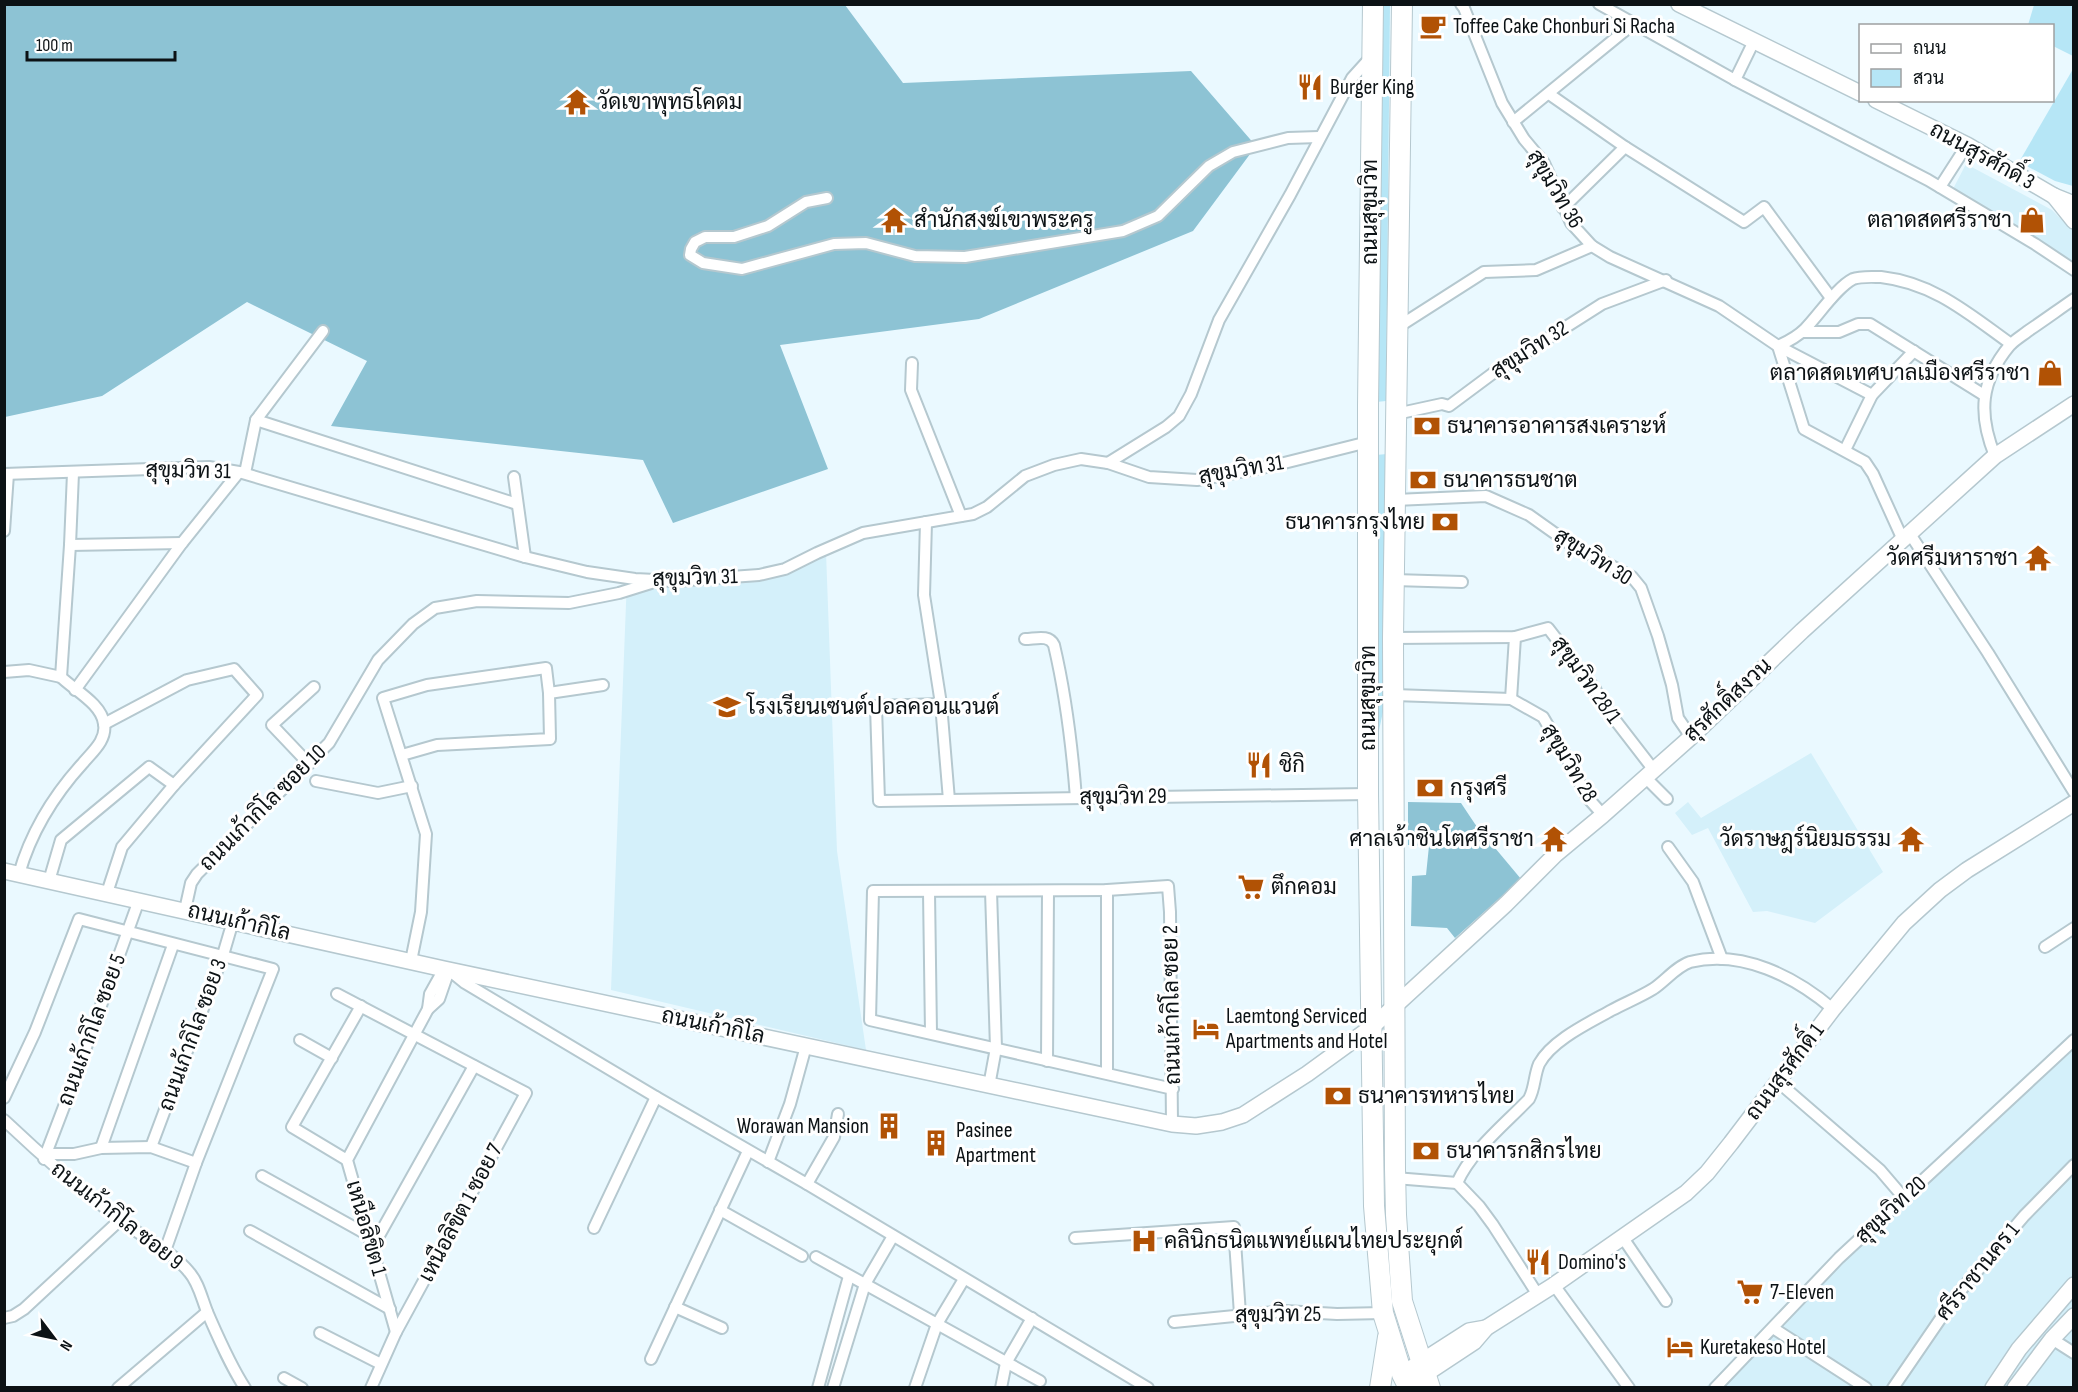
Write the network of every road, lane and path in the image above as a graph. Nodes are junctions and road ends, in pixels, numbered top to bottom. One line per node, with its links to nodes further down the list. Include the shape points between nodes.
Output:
1 (1373, 4): 8 (highway, ถนนสุขุมวิท)
2 (1402, 4): 28 (highway, ถนนสุขุมวิท)
3 (1461, 4): 13 (street, สุขุมวิท 36)
4 (1599, 4): 6 (street)
5 (1679, 4): 7 (street)
6 (1633, 24): 9 (street); 11 (street)
7 (1754, 41): 9 (street); 10 (street)
8 (1371, 57): 14 (street, via 1352,78); 40 (highway, ถนนสุขุมวิท)
9 (1735, 80): 17 (street)
10 (1859, 93)
11 (1549, 94): 13 (street); 16 (street)
12 (1880, 102): 15 (street, ถนนสุรศักดิ์ 3)
13 (1513, 122): 21 (street, สุขุมวิท 36, via 1544,163)
14 (1319, 137): 19 (street, via 1288,138 1233,152 1209,166 1158,216 1123,231 965,257 915,256 866,243 834,244 742,269 703,262 690,255 695,242 705,237 734,237 768,226 806,202); 43 (street, via 1219,320 1179,416)
15 (1967, 145): 17 (street); 18 (street, ถนนสุรศักดิ์ 3)
16 (1625, 147): 21 (street); 26 (street, via 1744,222 1764,207)
17 (1940, 187): 24 (street)
18 (2054, 196): 20 (street, ถนนสุรศักดิ์ 3); 22 (street, ถนนสุรศักดิ์ 3)
19 (827, 198)
20 (2073, 204)
21 (1563, 208): 23 (street, สุขุมวิท 36)
22 (2073, 221)
23 (1592, 246): 25 (street, สุขุมวิท 36); 28 (street, via 1536,270 1484,272)
24 (2073, 270)
25 (1666, 280): 32 (street, สุขุมวิท 36, via 1719,306); 38 (street, สุขุมวิท 32, via 1602,304 1449,405)
26 (1831, 298): 30 (street); 31 (street, via 1853,279 1900,279 1928,288)
27 (2073, 299): 31 (street)
28 (1398, 327): 38 (highway, ถนนสุขุมวิท)
29 (323, 331): 39 (street)
30 (1803, 332): 32 (street); 33 (street, via 1839,332 1870,324)
31 (2011, 344): 36 (street)
32 (1778, 346): 35 (street, สุขุมวิท 36); 41 (street, via 1804,429)
33 (1914, 351): 35 (street); 36 (street)
34 (912, 363): 50 (street, via 911,390)
35 (1872, 395): 41 (street)
36 (1984, 395): 42 (street, via 1985,433)
37 (2073, 404): 42 (street, สุรศักดิ์สงวน)
38 (1396, 414): 48 (highway, ถนนสุขุมวิท)
39 (256, 420): 45 (street); 49 (street)
40 (1368, 442): 43 (street, สุขุมวิท 31, via 1197,480 1149,477); 81 (highway, ถนนสุขุมวิท)
41 (1845, 450): 53 (street, via 1865,462)
42 (1995, 456): 53 (street, สุรศักดิ์สงวน)
43 (1108, 463): 50 (street, สุขุมวิท 31, via 1081,459 1054,465 1025,476 987,507)
44 (73, 473): 45 (street, สุขุมวิท 31, via 209,467); 46 (street, สุขุมวิท 31); 55 (street)
45 (242, 473): 54 (street); 56 (street, สุขุมวิท 31)
46 (6, 474): 52 (street)
47 (514, 477): 49 (street)
48 (1395, 500): 58 (highway, ถนนสุขุมวิท); 73 (street, สุขุมวิท 30, via 1486,495 1529,515 1567,542 1632,577 1641,588 1658,636 1678,718)
49 (517, 504): 56 (street)
50 (961, 516): 51 (street, สุขุมวิท 31)
51 (926, 522): 57 (street, สุขุมวิท 31, via 863,534 785,569 759,575); 71 (street, via 924,595)
52 (4, 531)
53 (1906, 537): 73 (street, สุรศักดิ์สงวน); 80 (street, via 1988,653)
54 (182, 543): 55 (street); 67 (street)
55 (70, 545): 64 (street)
56 (525, 557): 57 (street, สุขุมวิท 31, via 615,578)
57 (658, 580): 75 (street, ถนนเก้ากิโล ซอย 10, via 568,603 477,601 435,608 413,624 378,660 329,743)
58 (1394, 580): 59 (street); 61 (highway, ถนนสุขุมวิท)
59 (1462, 582)
60 (1515, 637): 61 (street, สุขุมวิท 28/1); 70 (street); 76 (street, สุขุมวิท 28/1, via 1548,628 1595,689)
61 (1393, 638): 69 (highway, ถนนสุขุมวิท)
62 (1025, 639): 82 (street, via 1048,638 1054,645 1065,694)
63 (4, 672): 64 (street, via 29,670)
64 (61, 677): 67 (street)
65 (603, 685): 68 (street)
66 (314, 687): 75 (street, via 272,725)
67 (75, 690): 72 (street, via 97,709)
68 (549, 693): 74 (street, via 550,739 437,745); 74 (street, via 546,668 427,685 383,698)
69 (1394, 695): 70 (street, สุขุมวิท 28); 108 (highway, ถนนสุขุมวิท)
70 (1511, 699): 86 (street, สุขุมวิท 28, via 1543,717 1587,797)
71 (941, 704): 84 (street); 84 (street, สุขุมวิท 29, via 876,706 879,801)
72 (104, 724): 78 (street, via 187,680 234,669 257,695); 88 (street, via 101,742 45,812)
73 (1691, 737): 76 (street, สุรศักดิ์สงวน)
74 (402, 756): 79 (street)
75 (309, 764): 96 (street, ถนนเก้ากิโล ซอย 10, via 197,874)
76 (1649, 773): 83 (street); 86 (street, สุรศักดิ์สงวน)
77 (316, 781): 79 (street, via 378,794)
78 (174, 785): 89 (street, via 149,767 61,840); 94 (street, via 122,848)
79 (411, 786): 104 (street, via 426,834 426,854 421,912)
80 (2073, 792)
81 (1368, 794): 82 (street, สุขุมวิท 29); 110 (highway, ถนนสุขุมวิท)
82 (1076, 798): 84 (street, สุขุมวิท 29)
83 (1667, 799)
84 (949, 800)
85 (2073, 803): 109 (street, ถนนสุรศักดิ์ 1, via 1940,890 1904,923)
86 (1603, 815): 108 (street, สุรศักดิ์สงวน, via 1556,854)
87 (1668, 847): 103 (street, via 1693,882)
88 (12, 873): 89 (street, ถนนเก้ากิโล)
89 (49, 881): 94 (street, ถนนเก้ากิโล)
90 (1107, 890): 92 (street); 120 (street); 123 (street, ถนนเก้ากิโล ซอย 2, via 1168,886)
91 (992, 891): 92 (street); 93 (street); 116 (street)
92 (1048, 891): 118 (street)
93 (929, 892): 111 (street); 111 (street, via 873,891 870,1020)
94 (107, 893): 95 (street, ถนนเก้ากิโล)
95 (139, 900): 96 (street, ถนนเก้ากิโล); 99 (street, ถนนเก้ากิโล ซอย 5)
96 (185, 910): 97 (street, ถนนเก้ากิโล)
97 (233, 921): 102 (street, ถนนเก้ากิโล ซอย 3); 104 (street, ถนนเก้ากิโล)
98 (2073, 928): 101 (street)
99 (127, 933): 100 (street); 125 (street, via 79,919 35,1032); 132 (street, ถนนเก้ากิโล ซอย 5)
100 (173, 945): 102 (street); 130 (street)
101 (2045, 947)
102 (223, 955): 129 (street, ถนนเก้ากิโล ซอย 3); 135 (street, via 273,969)
103 (1722, 960): 109 (street, via 1751,963 1779,973); 139 (street, via 1688,963 1652,989 1572,1033 1554,1048 1540,1063 1529,1099 1462,1171)
104 (411, 961): 105 (street, ถนนเก้ากิโล)
105 (446, 970): 112 (street, เหนือลิขิต 1, via 439,999 428,1009); 115 (street, ถนนเก้ากิโล); 124 (street)
106 (338, 994): 107 (street)
107 (361, 1006): 112 (street); 117 (street)
108 (1393, 1009): 110 (street, ถนนเก้ากิโล); 138 (highway, ถนนสุขุมวิท)
109 (1833, 1009): 121 (street, ถนนสุรศักดิ์ 1)
110 (1373, 1026): 128 (street, ถนนเก้ากิโล, via 1243,1115 1196,1126); 164 (highway, ถนนสุขุมวิท, via 1374,1206)
111 (931, 1033): 116 (street)
112 (415, 1035): 119 (street); 133 (street, เหนือลิขิต 1)
113 (300, 1040): 117 (street)
114 (2073, 1040): 141 (street, สุขุมวิท 20)
115 (806, 1047): 122 (street, ถนนเก้ากิโล); 134 (street)
116 (996, 1048): 118 (street); 122 (street)
117 (332, 1058): 133 (street, via 292,1127)
118 (1047, 1061): 120 (street)
119 (474, 1066): 150 (street); 173 (street, เหนือลิขิต 1 ซอย 7, via 526,1093)
120 (1107, 1073): 123 (street)
121 (1777, 1081): 141 (street, via 1880,1170); 149 (street, ถนนสุรศักดิ์ 1, via 1707,1173)
122 (989, 1086): 128 (street, ถนนเก้ากิโล)
123 (1173, 1089): 128 (street, ถนนเก้ากิโล ซอย 2)
124 (656, 1097): 131 (street); 144 (street)
125 (4, 1098)
126 (838, 1114): 140 (street, via 834,1137)
127 (4, 1120): 132 (street, ถนนเก้ากิโล ซอย 9)
128 (1173, 1124)
129 (151, 1147): 130 (street); 135 (street)
130 (101, 1148): 132 (street)
131 (748, 1151): 134 (street); 142 (street)
132 (45, 1156): 143 (street, ถนนเก้ากิโล ซอย 9)
133 (347, 1160): 146 (street, เหนือลิขิต 1)
134 (768, 1162): 140 (street)
135 (196, 1163): 151 (street)
136 (2073, 1166): 197 (street, ศรีราชานคร 1, via 1956,1296)
137 (262, 1176): 146 (street)
138 (1395, 1178): 139 (street); 182 (highway, ถนนสุขุมวิท, via 1402,1301)
139 (1457, 1183): 159 (street, via 1493,1225)
140 (807, 1184): 147 (street)
141 (1904, 1198): 172 (street, สุขุมวิท 20, via 1834,1263)
142 (720, 1210): 152 (street); 161 (street)
143 (120, 1220): 151 (street, ถนนเก้ากิโล ซอย 9); 167 (street, via 24,1309)
144 (594, 1228)
145 (250, 1231): 162 (street)
146 (368, 1235): 150 (street, เหนือลิขิต 1)
147 (893, 1236): 155 (street); 156 (street)
148 (1075, 1238): 165 (street, via 1234,1227)
149 (1623, 1238): 157 (street, ถนนสุรศักดิ์ 1); 160 (street)
150 (372, 1248): 162 (street, เหนือลิขิต 1)
151 (165, 1251): 163 (street, ถนนเก้ากิโล ซอย 9, via 194,1278)
152 (802, 1256)
153 (816, 1257): 154 (street)
154 (849, 1276): 156 (street); 188 (street)
155 (964, 1279): 168 (street); 170 (street)
156 (865, 1284): 170 (street); 189 (street)
157 (1554, 1285): 159 (street, ถนนสุรศักดิ์ 1); 194 (street)
158 (2073, 1285): 198 (street, via 2019,1349)
159 (1538, 1295): 182 (street, ถนนสุรศักดิ์ 1)
160 (1666, 1301)
161 (675, 1307): 171 (street); 178 (street)
162 (390, 1309): 173 (street, เหนือลิขิต 1)
163 (207, 1312): 184 (street); 185 (street, ถนนเก้ากิโล ซอย 9)
164 (1383, 1313): 165 (street, สุขุมวิท 25); 175 (highway, ถนนสุขุมวิท)
165 (1240, 1314): 169 (street, สุขุมวิท 25)
166 (2073, 1316): 176 (street)
167 (4, 1318)
168 (1032, 1318): 179 (street); 192 (street)
169 (1174, 1322)
170 (937, 1324): 179 (street); 190 (street)
171 (722, 1328)
172 (1773, 1328): 195 (street, สุขุมวิท 20); 196 (street)
173 (396, 1332): 180 (street)
174 (320, 1333): 180 (street)
175 (1389, 1334): 182 (highway, ถนนสุขุมวิท); 193 (highway)
176 (2052, 1339): 177 (street); 199 (street)
177 (2073, 1353)
178 (651, 1359)
179 (1006, 1363): 183 (street); 191 (street)
180 (381, 1364): 187 (street)
181 (284, 1378): 186 (street)
182 (1416, 1379)
183 (1040, 1381)
184 (118, 1388)
185 (245, 1388)
186 (302, 1388)
187 (371, 1388)
188 (818, 1388)
189 (833, 1388)
190 (915, 1388)
191 (1001, 1388)
192 (1148, 1388)
193 (1380, 1388)
194 (1629, 1388)
195 (1715, 1388)
196 (1866, 1388)
197 (1893, 1388)
198 (1993, 1388)
199 (2015, 1388)

